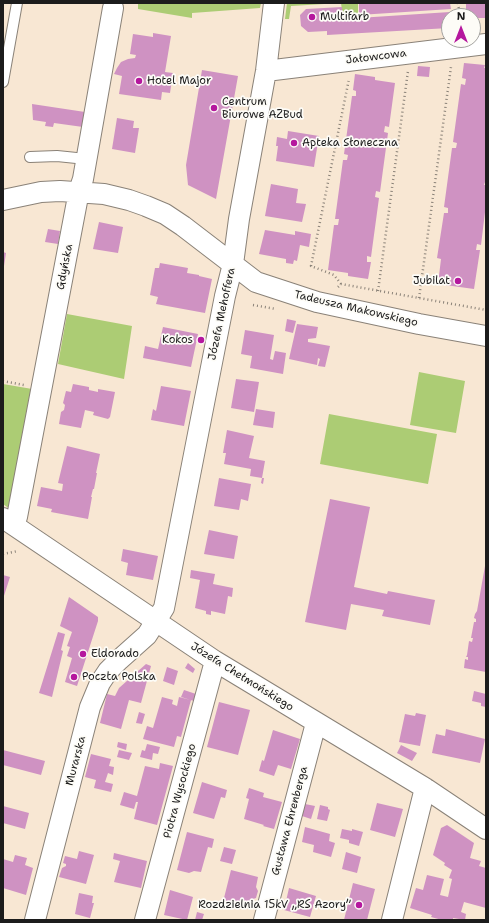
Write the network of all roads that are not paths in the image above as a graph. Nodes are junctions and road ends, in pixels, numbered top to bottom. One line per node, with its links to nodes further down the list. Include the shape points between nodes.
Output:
1 (17, 3): 6 (lane)
2 (274, 3): 5 (street, Józefa Mehoffera)
3 (114, 8): 8 (street, Gdyńska)
4 (486, 44): 5 (street, Jałowcowa)
5 (266, 71): 11 (street, Józefa Mehoffera)
6 (3, 82)
7 (30, 157): 8 (lane)
8 (86, 159): 9 (street, Gdyńska)
9 (78, 191): 10 (street, Tadeusza Makowskiego, via 42,192); 11 (street, Tadeusza Makowskiego, via 129,200 165,214); 13 (street, Gdyńska, via 17,517)
10 (3, 200)
11 (233, 264): 12 (street, Tadeusza Makowskiego, via 256,282 317,302); 14 (street, Józefa Mehoffera, via 164,608)
12 (486, 336)
13 (8, 521): 14 (street, Józefa Chełmońskiego)
14 (156, 622): 15 (street, Józefa Chełmońskiego); 19 (street, Murarska, via 148,635 119,660 100,683 90,707)
15 (215, 661): 16 (street, Józefa Chełmońskiego); 20 (street, Piotra Wysockiego)
16 (316, 723): 17 (street, Józefa Chełmońskiego); 21 (street, Gustawa Ehrenberga)
17 (425, 788): 18 (street, Józefa Chełmońskiego); 22 (street)
18 (486, 829)
19 (35, 920)
20 (146, 920)
21 (264, 920)
22 (392, 920)

